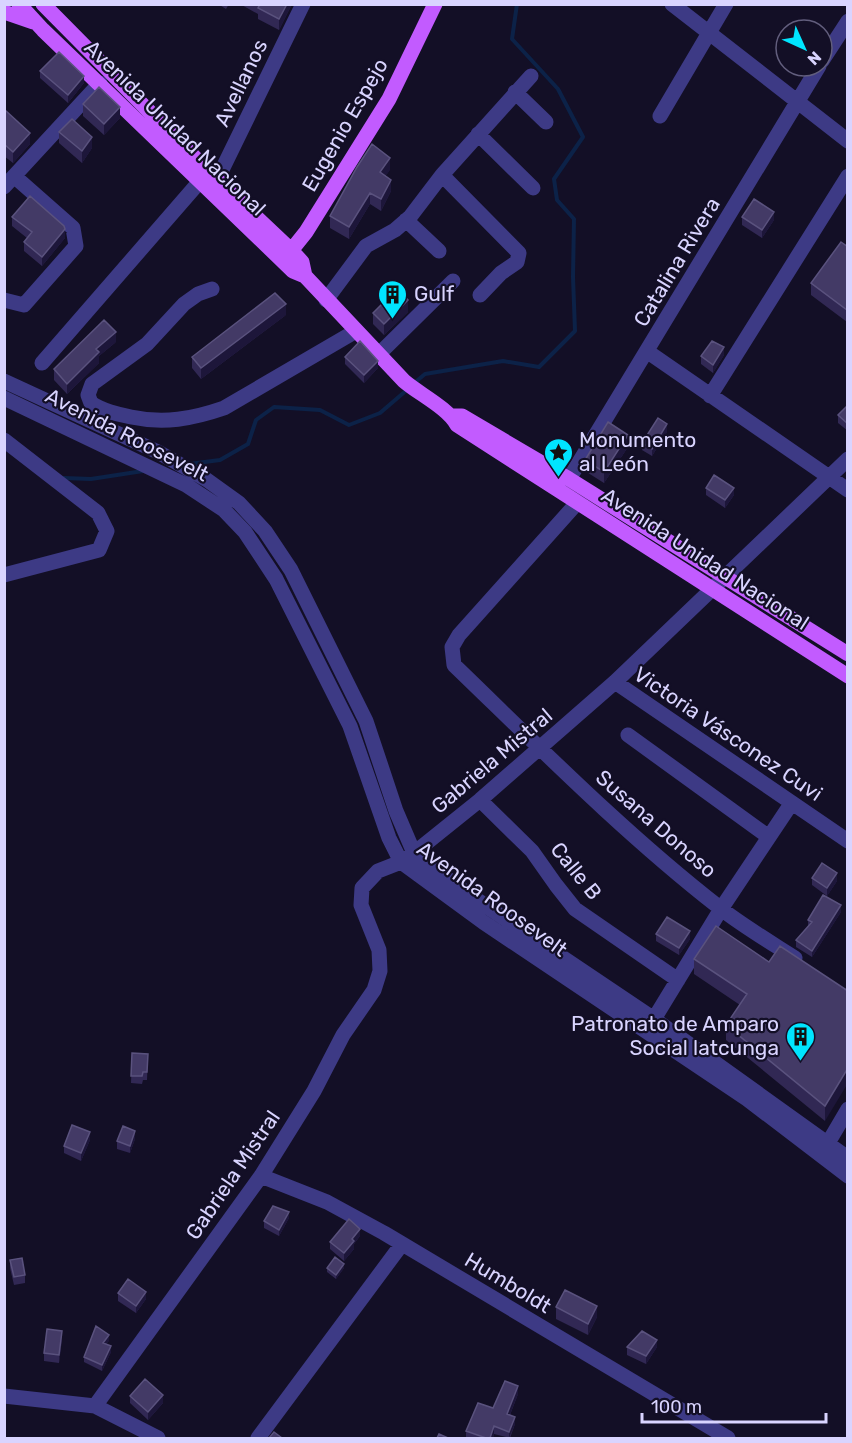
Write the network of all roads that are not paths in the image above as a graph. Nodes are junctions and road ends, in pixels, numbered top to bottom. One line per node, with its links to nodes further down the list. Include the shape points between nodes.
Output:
1 (19, 4): 8 (main road, Avenida Unidad Nacional)
2 (43, 4): 24 (main road, Avenida Unidad Nacional)
3 (303, 4): 24 (street, Avellanos)
4 (435, 4): 29 (main road, Eugenio Espejo, via 388,99)
5 (672, 4): 10 (street)
6 (726, 4): 10 (street)
7 (4, 12): 8 (main road)
8 (38, 24): 14 (main road, Avenida Unidad Nacional)
9 (845, 32): 11 (street)
10 (710, 34): 16 (street); 17 (street)
11 (834, 46)
12 (531, 76): 15 (street)
13 (812, 78): 16 (street, Catalina Rivera)
14 (100, 83): 23 (main road, Avenida Unidad Nacional); 25 (street)
15 (515, 92): 18 (street); 19 (street)
16 (798, 101): 20 (street); 36 (street, Catalina Rivera)
17 (660, 116)
18 (546, 122)
19 (478, 134): 21 (street); 26 (street)
20 (848, 141)
21 (442, 176): 27 (street); 32 (street, via 519,253 517,262)
22 (848, 176): 40 (street)
23 (201, 180): 29 (main road, Avenida Unidad Nacional); 38 (street)
24 (217, 180): 29 (main road, Avenida Unidad Nacional)
25 (9, 182): 33 (street, via 73,228 76,246 24,305)
26 (533, 188)
27 (406, 220): 28 (street); 34 (street, via 366,246)
28 (440, 251)
29 (287, 256): 34 (main road, Avenida Unidad Nacional, via 302,262 305,276)
30 (453, 280): 37 (street)
31 (212, 289): 35 (street, via 184,304 139,351 92,384 88,395 91,403 117,414 152,421 198,416 224,408)
32 (480, 295)
33 (4, 300)
34 (327, 300): 35 (main road, Avenida Unidad Nacional)
35 (356, 331): 37 (main road, Avenida Unidad Nacional)
36 (648, 352): 40 (street); 46 (street, Catalina Rivera)
37 (384, 360): 42 (main road, Avenida Unidad Nacional, via 418,393)
38 (42, 363)
39 (4, 381): 61 (street, Avenida Roosevelt, via 158,452 207,480 239,503 265,531 291,570 366,720)
40 (710, 396): 45 (street)
41 (4, 398): 62 (street, Avenida Roosevelt, via 186,485 224,510 245,532 276,579 350,726)
42 (453, 416): 46 (main road, Avenida Unidad Nacional, via 462,416); 48 (main road, Avenida Unidad Nacional, via 457,425)
43 (4, 440): 49 (street, via 98,513 107,531 99,550)
44 (848, 459): 45 (street, Gabriela Mistral)
45 (829, 477): 47 (street); 50 (street, Gabriela Mistral)
46 (569, 479): 50 (main road, Avenida Unidad Nacional)
47 (848, 490)
48 (577, 502): 51 (main road, Avenida Unidad Nacional); 56 (street, Susana Donoso, via 452,647 454,666)
49 (4, 575)
50 (725, 578): 51 (street, Gabriela Mistral); 52 (main road, Avenida Unidad Nacional)
51 (713, 590): 53 (main road, Avenida Unidad Nacional); 54 (street, Gabriela Mistral)
52 (848, 654)
53 (848, 676)
54 (615, 682): 56 (street, Gabriela Mistral); 58 (street, Victoria Vásconez Cuvi)
55 (628, 735): 59 (street)
56 (539, 748): 57 (street, Gabriela Mistral); 63 (street, Susana Donoso)
57 (480, 800): 61 (street, Gabriela Mistral); 65 (street, Calle B, via 532,851 575,909)
58 (791, 804): 59 (street); 60 (street, Victoria Vásconez Cuvi)
59 (770, 837): 63 (street)
60 (848, 841)
61 (414, 853): 62 (street, Gabriela Mistral); 66 (street, Avenida Roosevelt)
62 (400, 862): 70 (street, Gabriela Mistral, via 378,872 362,888 361,905 379,951 380,971 374,990 343,1035 314,1091); 71 (street, Avenida Roosevelt, via 747,1099)
63 (721, 909): 64 (street, Susana Donoso); 65 (street)
64 (809, 968)
65 (678, 980): 66 (street)
66 (654, 1019): 68 (street, Avenida Roosevelt)
67 (848, 1109): 68 (street)
68 (828, 1143): 69 (street, Avenida Roosevelt)
69 (848, 1158)
70 (261, 1176): 72 (street, Humboldt, via 327,1202); 74 (street, Gabriela Mistral)
71 (848, 1176)
72 (402, 1244): 76 (street); 77 (street, Humboldt)
73 (4, 1396): 74 (street)
74 (94, 1406): 75 (street)
75 (155, 1438)
76 (258, 1438)
77 (728, 1438)

